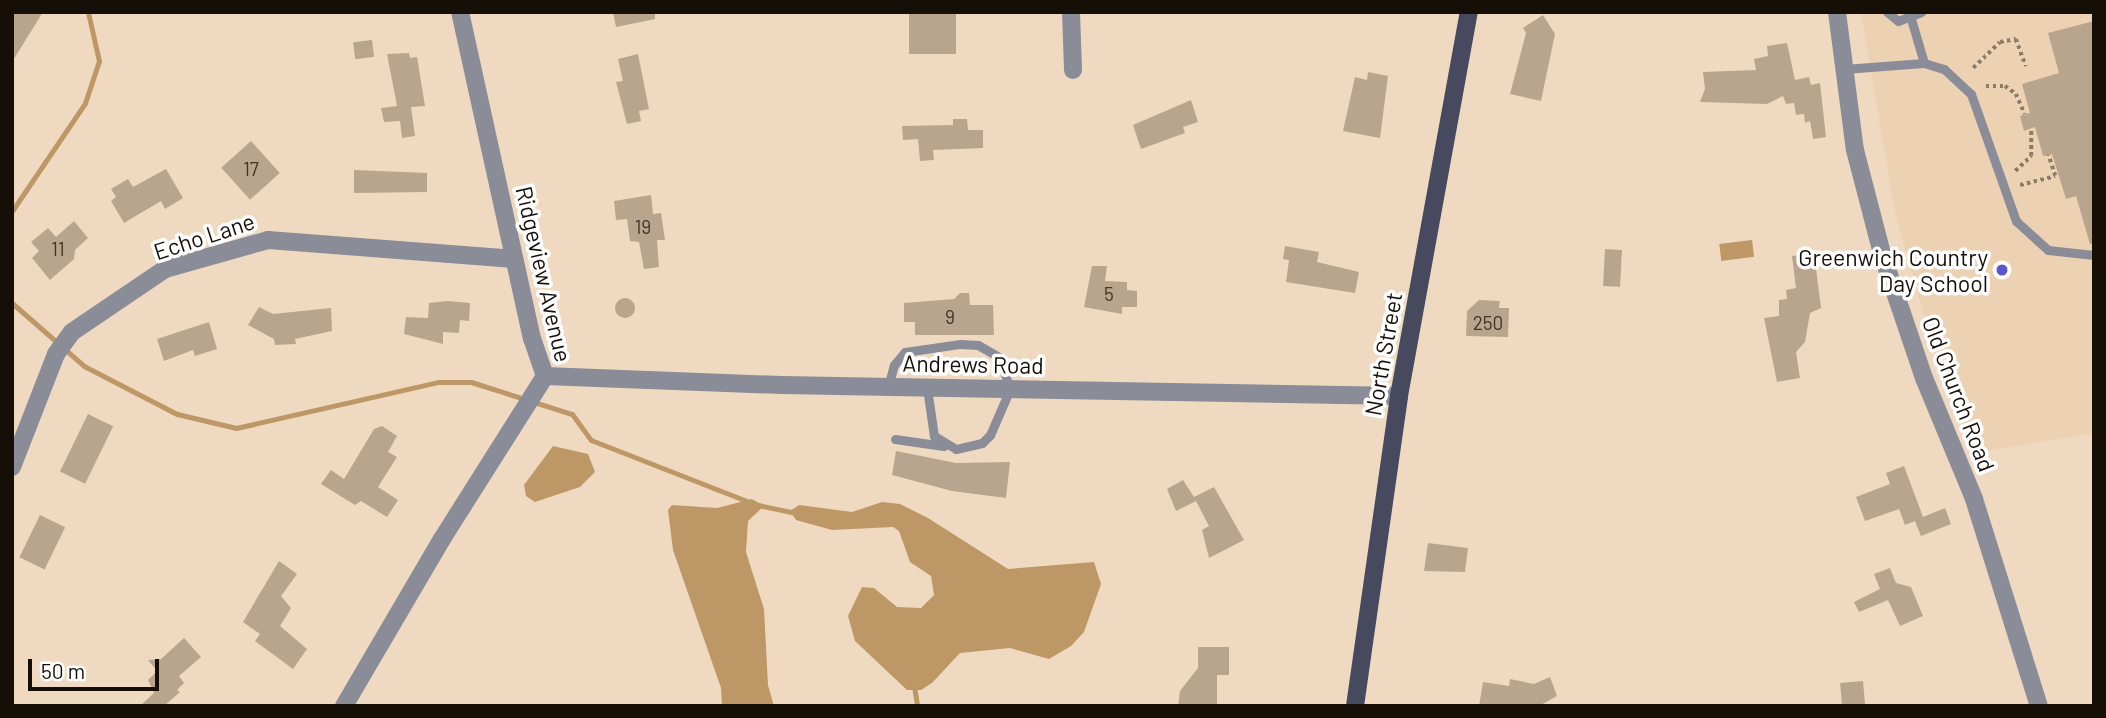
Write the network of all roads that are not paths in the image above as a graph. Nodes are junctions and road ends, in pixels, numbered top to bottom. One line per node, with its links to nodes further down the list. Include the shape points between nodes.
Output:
1 (460, 12): 12 (street, Ridgeview Avenue)
2 (1071, 12): 10 (street)
3 (1469, 12): 17 (main road, North Street)
4 (1837, 12): 9 (street, Old Church Road)
5 (1888, 12): 7 (lane, via 1898,21)
6 (1921, 12): 7 (lane)
7 (1910, 16): 8 (lane)
8 (1924, 63): 9 (lane); 11 (lane, via 1944,69 1971,94 2002,191 2026,234 2048,250)
9 (1844, 69): 23 (street, Old Church Road, via 1856,150 1882,254 1924,378 1974,499)
10 (1073, 70)
11 (2094, 255)
12 (514, 259): 13 (street, Ridgeview Avenue); 20 (street, Echo Lane, via 268,240 165,269 72,332 56,354)
13 (541, 382): 14 (street, Andrews Road); 21 (street, Ridgeview Avenue)
14 (888, 387): 15 (street, Andrews Road); 16 (lane, via 894,365 905,352 960,344 978,345 999,357)
15 (927, 388): 16 (street, Andrews Road); 19 (lane, via 934,436)
16 (1010, 389): 17 (street, Andrews Road); 19 (lane, via 982,443 956,449)
17 (1399, 396): 22 (main road, North Street)
18 (895, 439): 19 (lane)
19 (945, 446)
20 (12, 467)
21 (344, 706)
22 (1355, 706)
23 (2039, 706)

